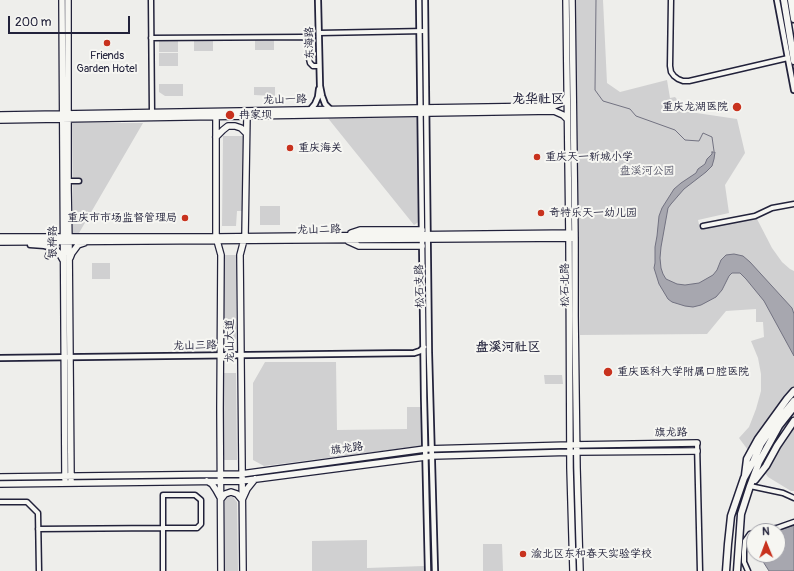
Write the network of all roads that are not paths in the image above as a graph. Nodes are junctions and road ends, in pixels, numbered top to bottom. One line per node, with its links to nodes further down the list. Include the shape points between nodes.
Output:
1 (62, 0): 30 (main road, 银桦路)
2 (68, 0): 30 (main road, 银桦路)
3 (151, 0): 17 (street)
4 (318, 0): 16 (street, 东海路)
5 (419, 0): 14 (street, 松石支路)
6 (425, 0): 15 (street, 松石支路)
7 (566, 0): 22 (main road, 松石北路)
8 (572, 0): 41 (main road, 松石北路)
9 (671, 0): 18 (street, via 670,66 671,72 678,79 689,81)
10 (777, 0): 18 (street)
11 (784, 0): 18 (main road)
12 (791, 0): 13 (main road)
13 (794, 19)
14 (419, 31): 15 (street); 16 (street); 25 (street, 松石支路)
15 (425, 31): 25 (street, 松石支路)
16 (319, 33): 19 (street, 东海路)
17 (152, 38): 19 (street, via 303,37 309,42 310,63); 29 (street)
18 (791, 59): 20 (street)
19 (319, 66): 21 (street, 东海路)
20 (794, 90)
21 (320, 96): 23 (street); 24 (street)
22 (567, 96): 25 (main road, 龙山一路, via 563,102 554,106); 31 (main road, 松石北路)
23 (330, 109): 24 (main road, 龙山一路); 25 (main road, 龙山一路)
24 (310, 110): 27 (main road, 龙山一路)
25 (423, 110): 27 (main road, 龙山一路); 31 (main road, 龙山一路, via 554,111); 39 (street, 松石支路)
26 (216, 114): 27 (main road, 龙山一路); 29 (main road, 龙山一路); 34 (main road, 龙山大道)
27 (247, 114): 33 (main road, 龙山大道)
28 (0, 115): 30 (main road, 龙山一路)
29 (152, 115): 30 (main road, 龙山一路)
30 (65, 116): 32 (main road, 龙山一路); 36 (main road, 银桦路); 46 (main road, 银桦路)
31 (567, 119): 40 (main road, 松石北路)
32 (0, 120)
33 (246, 133): 34 (main road, via 241,128 228,126); 45 (main road, 龙山大道)
34 (216, 137): 44 (main road, 龙山大道)
35 (79, 181): 36 (street)
36 (68, 182): 46 (main road, 银桦路)
37 (794, 204): 38 (street, via 772,208 755,216)
38 (703, 226)
39 (425, 235): 40 (main road, 龙山二路); 43 (main road, 龙山二路); 51 (street, 松石支路); 68 (street, 松石支路)
40 (569, 236): 41 (main road, 龙山二路); 66 (main road, 松石北路)
41 (575, 236): 65 (main road, 松石北路)
42 (0, 237): 46 (main road)
43 (346, 238): 45 (main road, 龙山二路); 51 (main road, via 359,246)
44 (217, 239): 45 (main road, 龙山二路); 46 (main road, 龙山二路); 50 (main road, 龙山二路); 56 (main road, 龙山大道, via 221,255)
45 (244, 239): 57 (main road, 龙山大道, via 240,255)
46 (66, 240): 49 (main road); 50 (main road, 龙山二路); 53 (main road, 银桦路)
47 (0, 242): 48 (main road)
48 (30, 242): 49 (main road); 52 (street, via 30,245 48,247)
49 (43, 242): 53 (main road, via 52,246)
50 (87, 242): 53 (main road, via 78,246)
51 (422, 246): 54 (street, 松石支路)
52 (48, 256)
53 (66, 261): 58 (main road, 银桦路)
54 (424, 347): 55 (street); 60 (street, 松石支路)
55 (414, 353): 57 (street, 龙山三路); 60 (street)
56 (220, 355): 57 (street, 龙山三路); 58 (street, 龙山三路); 74 (main road, 龙山大道)
57 (240, 355): 75 (main road, 龙山大道)
58 (67, 357): 59 (street, 龙山三路); 76 (main road, 银桦路)
59 (0, 358)
60 (424, 360): 67 (street, 松石支路)
61 (794, 391): 78 (main road, via 754,445 747,459)
62 (794, 404): 78 (main road, via 761,444); 85 (main road, via 759,462)
63 (794, 421): 85 (main road, via 766,466)
64 (697, 443): 65 (main road, 旗龙路); 69 (street)
65 (577, 444): 66 (main road, 旗龙路); 70 (main road, 松石北路)
66 (570, 445): 68 (main road, 旗龙路); 71 (main road, 松石北路)
67 (425, 449): 68 (main road, 旗龙路); 73 (street, 松石支路); 75 (main road, 旗龙路)
68 (432, 449): 72 (street, 松石支路)
69 (697, 451): 70 (main road); 101 (street)
70 (577, 452): 71 (main road); 100 (main road, 松石北路)
71 (570, 453): 72 (main road); 99 (main road, 松石北路)
72 (433, 456): 73 (main road); 98 (street, 松石支路)
73 (425, 457): 79 (main road); 97 (street, 松石支路)
74 (221, 474): 75 (main road, 旗龙路); 76 (main road, 旗龙路); 81 (main road, 龙山大道)
75 (241, 474): 82 (main road, 龙山大道)
76 (68, 476): 77 (main road, 旗龙路); 83 (main road, 银桦路)
77 (0, 477)
78 (744, 478): 102 (main road, via 731,516)
79 (256, 479): 82 (main road); 88 (main road)
80 (207, 481): 81 (main road); 83 (main road); 87 (main road, via 212,484)
81 (221, 481): 82 (main road); 87 (main road, 龙山大道)
82 (241, 481): 88 (main road, 龙山大道)
83 (68, 483): 84 (main road)
84 (0, 484)
85 (750, 486): 86 (street, via 784,493); 103 (main road, via 742,514)
86 (794, 498)
87 (221, 499): 88 (main road, via 231,492); 95 (main road, 龙山大道)
88 (242, 500): 96 (main road, 龙山大道)
89 (0, 502): 91 (street, via 27,502 38,513)
90 (163, 528): 90 (street, via 163,496 195,495 201,500 201,524 197,528); 91 (street); 94 (street)
91 (38, 529): 93 (street)
92 (746, 540): 104 (street, via 744,562)
93 (38, 571)
94 (163, 571)
95 (221, 571)
96 (243, 571)
97 (428, 571)
98 (436, 571)
99 (573, 571)
100 (580, 571)
101 (700, 571)
102 (726, 571)
103 (737, 571)
104 (748, 571)

